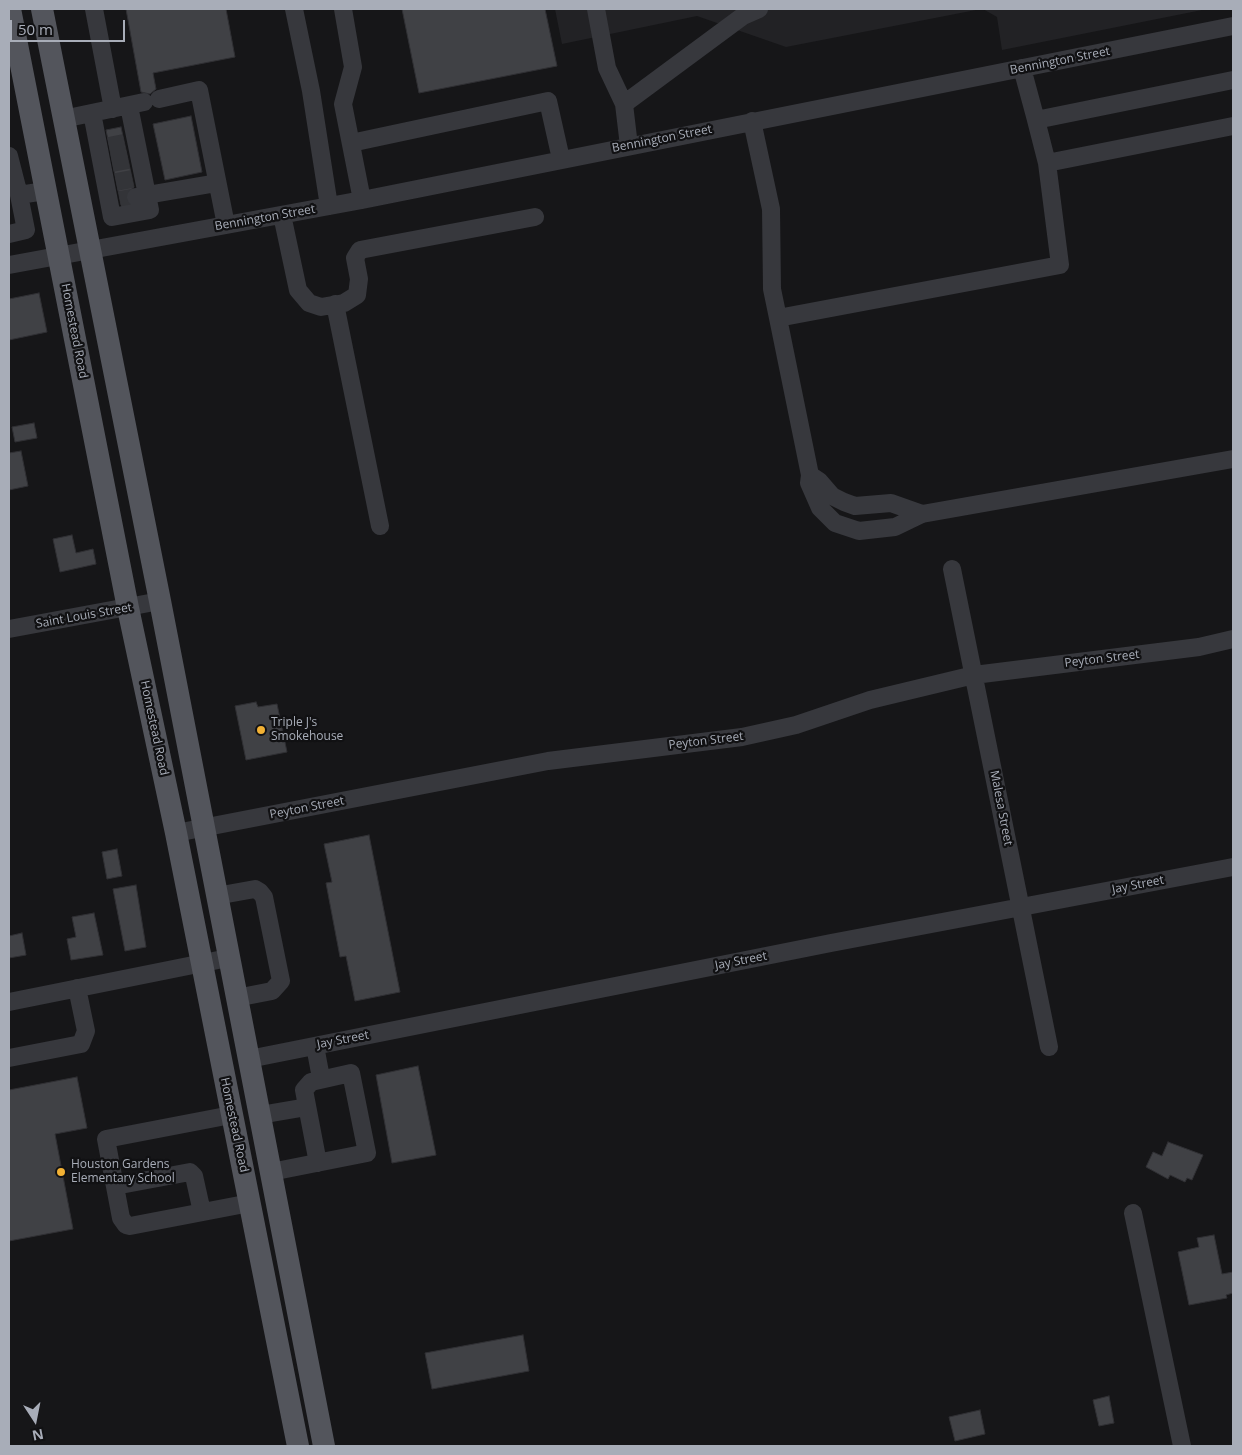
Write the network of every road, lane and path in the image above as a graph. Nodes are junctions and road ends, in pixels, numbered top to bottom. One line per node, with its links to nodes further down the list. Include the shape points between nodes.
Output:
1 (10, 9): 27 (main road, Homestead Road)
2 (42, 9): 14 (main road)
3 (94, 9): 11 (street)
4 (294, 9): 31 (street)
5 (342, 9): 18 (street, via 353,67 344,104)
6 (596, 9): 12 (street, via 608,68)
7 (760, 9): 12 (street, via 743,16)
8 (1233, 26): 9 (street, Bennington Street)
9 (1022, 68): 15 (street); 16 (street, Bennington Street)
10 (1233, 80): 15 (street)
11 (136, 104): 13 (street); 19 (street); 25 (street, via 199,90)
12 (624, 104): 20 (street)
13 (92, 113): 14 (street); 19 (street)
14 (63, 119): 29 (main road)
15 (1036, 120): 24 (street)
16 (752, 121): 20 (street, Bennington Street); 40 (street, via 770,209 772,289)
17 (1233, 126): 24 (street)
18 (351, 143): 22 (street, via 548,101); 30 (street)
19 (117, 144): 23 (street); 23 (street)
20 (629, 146): 22 (street, Bennington Street)
21 (9, 156): 28 (street)
22 (561, 159): 30 (street, Bennington Street)
23 (121, 162): 26 (street); 26 (street)
24 (1047, 164): 40 (street, via 1060,265)
25 (217, 183): 26 (street); 34 (street)
26 (124, 190): 29 (street)
27 (45, 191): 28 (street); 37 (main road, Homestead Road)
28 (19, 195): 35 (street, via 26,230)
29 (80, 196): 36 (main road)
30 (362, 200): 31 (street, Bennington Street)
31 (329, 206): 32 (street, Bennington Street)
32 (282, 215): 34 (street, Bennington Street); 39 (street, via 298,290 309,303 321,307)
33 (536, 218): 39 (street, via 360,250 355,258 359,279 357,294 344,303)
34 (226, 225): 36 (street, Bennington Street)
35 (9, 234)
36 (91, 250): 37 (street, Bennington Street); 46 (main road)
37 (60, 257): 38 (street, Bennington Street); 47 (main road, Homestead Road)
38 (9, 265)
39 (335, 304): 44 (street)
40 (778, 318): 42 (street)
41 (1233, 460): 43 (street)
42 (810, 475): 43 (street, via 832,496 855,506 891,503); 43 (street, via 809,483 820,508 835,522 859,531 895,527)
43 (922, 514)
44 (380, 526)
45 (952, 569): 50 (street, Malesa Street)
46 (160, 601): 47 (street, Saint Louis Street); 51 (main road)
47 (128, 608): 48 (street, Saint Louis Street); 52 (main road, Homestead Road)
48 (9, 629)
49 (1233, 639): 50 (street, Peyton Street, via 1199,647)
50 (974, 674): 51 (street, Peyton Street, via 870,700 796,725 742,737 548,761); 55 (street, Malesa Street)
51 (204, 829): 52 (street, Peyton Street); 54 (main road)
52 (176, 833): 57 (main road, Homestead Road)
53 (1233, 867): 55 (street, Jay Street)
54 (216, 896): 56 (main road); 59 (street, via 255,889 264,897 281,981 272,991)
55 (1021, 908): 61 (street, Jay Street); 62 (street, Malesa Street)
56 (228, 958): 57 (street); 59 (main road)
57 (202, 963): 58 (street); 67 (main road, Homestead Road)
58 (77, 988): 60 (street); 63 (street, via 86,1031 81,1044)
59 (236, 998): 64 (main road)
60 (9, 1002)
61 (315, 1046): 64 (street, Jay Street); 65 (street)
62 (1050, 1047)
63 (9, 1058)
64 (249, 1059): 68 (main road)
65 (321, 1078): 66 (street, via 304,1090); 69 (street, via 351,1072 368,1153)
66 (307, 1107): 68 (street); 69 (street)
67 (231, 1115): 71 (street, via 106,1139); 72 (main road, Homestead Road)
68 (260, 1115): 70 (main road)
69 (318, 1163): 70 (street)
70 (271, 1172): 76 (main road)
71 (115, 1186): 73 (street, via 126,1225); 73 (street, via 190,1172 194,1176)
72 (250, 1203): 73 (street); 75 (main road, Homestead Road)
73 (202, 1212)
74 (1134, 1213): 77 (street)
75 (298, 1446)
76 (324, 1446)
77 (1182, 1446)

